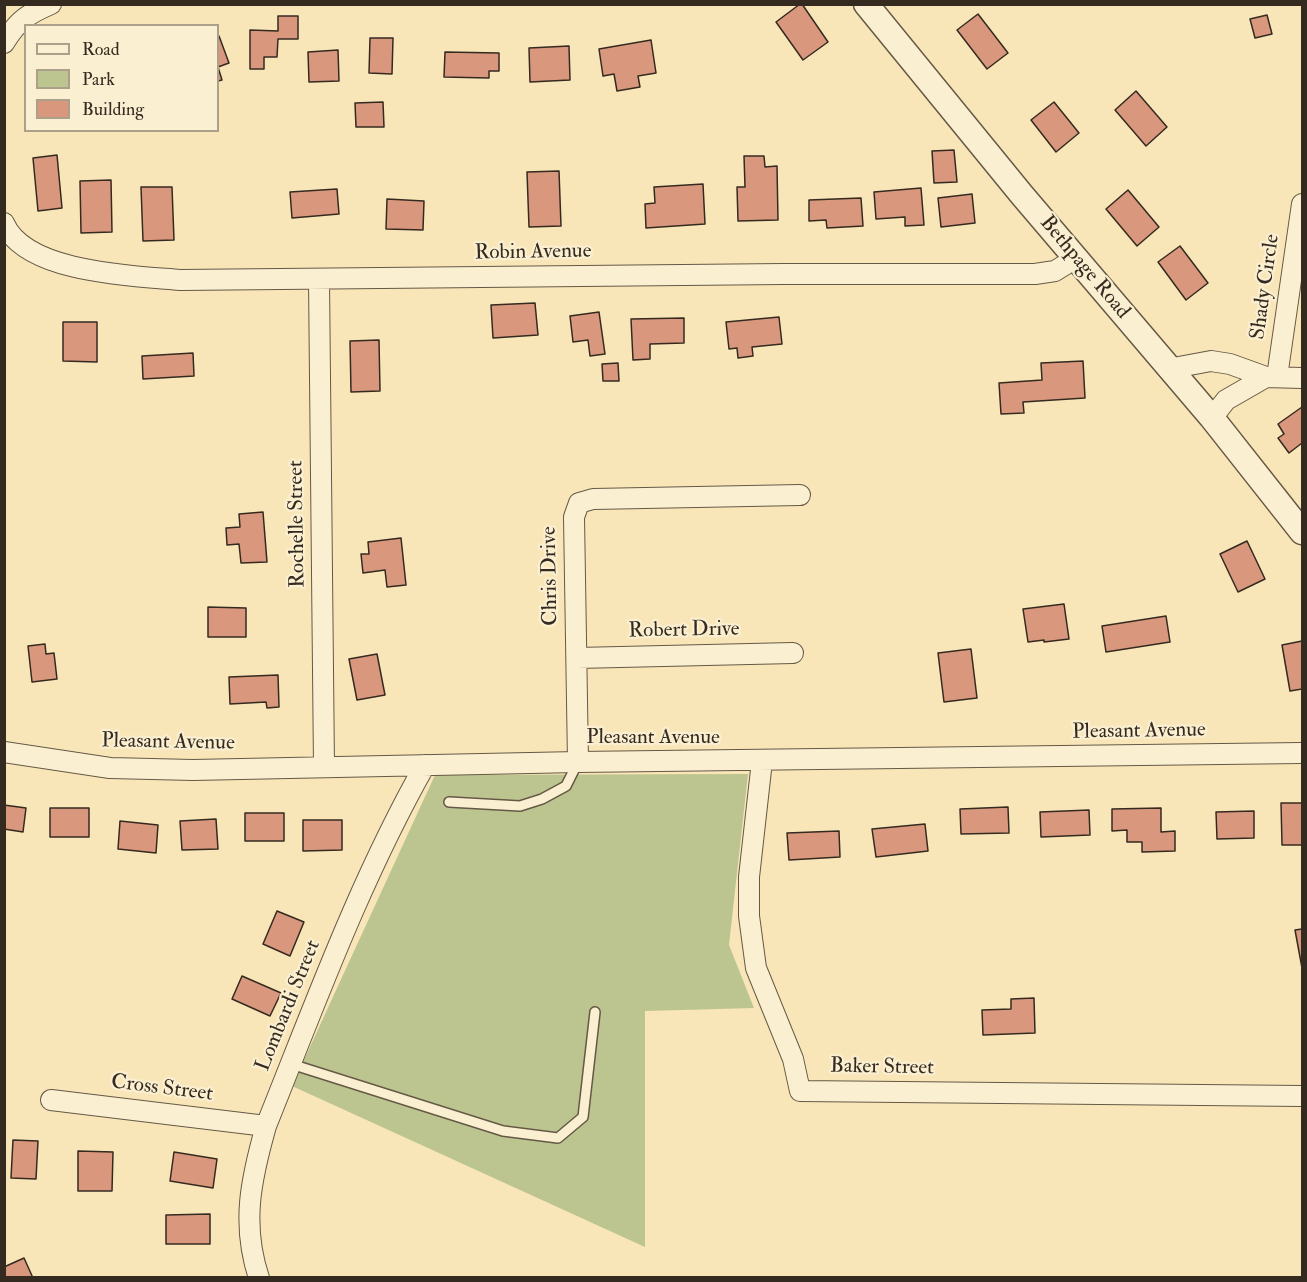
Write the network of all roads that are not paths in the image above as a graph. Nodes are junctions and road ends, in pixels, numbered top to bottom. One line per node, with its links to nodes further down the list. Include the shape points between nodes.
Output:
1 (51, 4): 3 (street, via 30,13)
2 (866, 4): 6 (street, Bethpage Road)
3 (10, 34)
4 (1302, 204): 9 (street, Shady Circle)
5 (4, 223): 7 (street, Robin Avenue, via 31,251 58,262 119,275 180,280)
6 (1076, 258): 7 (street, Robin Avenue, via 1055,271 1035,274); 8 (street, Bethpage Road)
7 (319, 280): 21 (street, Rochelle Street)
8 (1168, 369): 9 (street, via 1210,361); 11 (street, Bethpage Road)
9 (1272, 377): 10 (street); 11 (street, via 1226,400)
10 (1302, 378)
11 (1212, 418): 13 (street, Bethpage Road)
12 (800, 495): 15 (street, Chris Drive, via 579,502 574,517)
13 (1302, 532)
14 (793, 653): 15 (street, Robert Drive)
15 (577, 658): 19 (street, Chris Drive)
16 (4, 752): 21 (street, Pleasant Avenue, via 111,768)
17 (1302, 753): 18 (street, Pleasant Avenue)
18 (762, 761): 19 (street, Pleasant Avenue); 25 (street, Baker Street, via 749,877 749,916 756,968 793,1059 800,1091)
19 (578, 762): 20 (street, Pleasant Avenue); 22 (lane, via 566,786 542,799 519,806)
20 (425, 765): 21 (street, Pleasant Avenue); 24 (street, Lombardi Street, via 355,907)
21 (324, 768)
22 (449, 802)
23 (595, 1012): 24 (lane, via 583,1117 558,1138 503,1131)
24 (291, 1064): 27 (street, Lombardi Street)
25 (1302, 1096)
26 (51, 1100): 27 (street, Cross Street)
27 (266, 1126): 28 (street, Lombardi Street, via 248,1213 252,1257)
28 (259, 1278)

